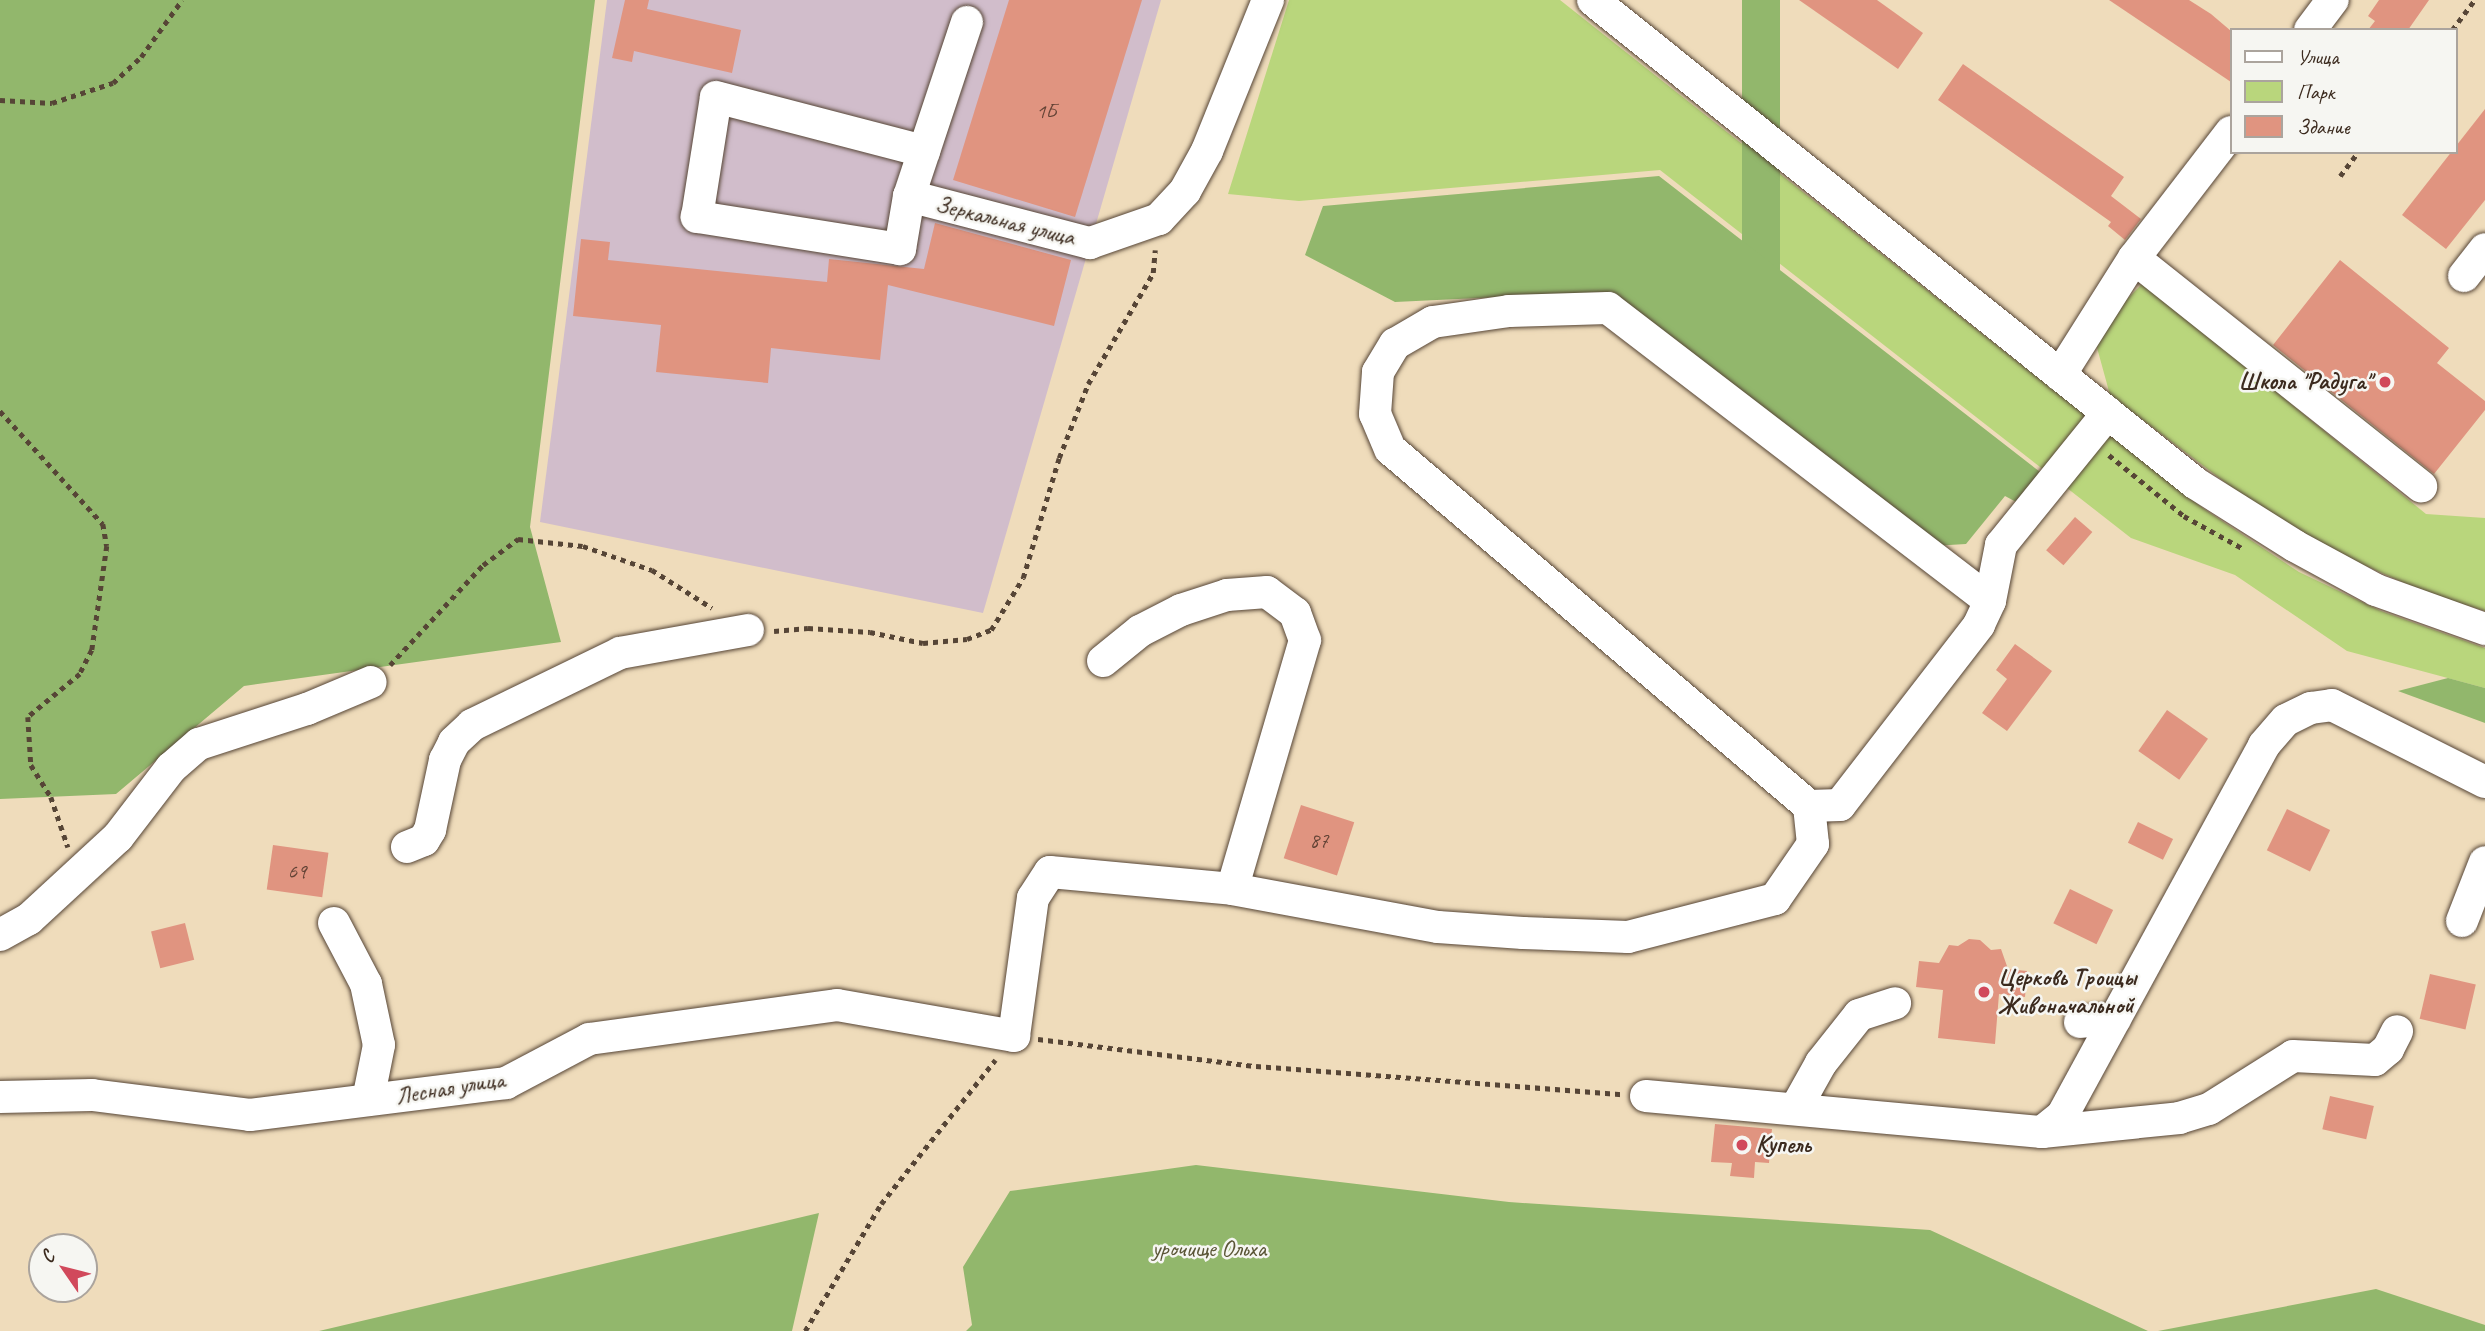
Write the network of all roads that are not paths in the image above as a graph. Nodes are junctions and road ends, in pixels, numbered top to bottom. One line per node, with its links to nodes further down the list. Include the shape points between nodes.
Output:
1 (1268, 0): 8 (street, Зеркальная улица, via 1207,151 1185,191 1159,219 1090,243)
2 (1593, 0): 12 (street)
3 (2333, 0): 5 (street)
4 (967, 22): 7 (street, Зеркальная улица)
5 (2312, 28)
6 (2230, 133): 10 (street)
7 (924, 151): 8 (street, Зеркальная улица); 8 (street, via 716,97 697,217 900,249)
8 (909, 196)
9 (2485, 249): 11 (street)
10 (2134, 258): 12 (street); 14 (street)
11 (2465, 276)
12 (2060, 375): 13 (street)
13 (2108, 414): 15 (street, via 2001,545); 16 (street, via 2195,483 2295,546 2376,590)
14 (2421, 486)
15 (1990, 601): 21 (street, via 1979,625 1840,804); 21 (street, via 1608,308 1509,311 1433,321 1395,344 1378,372 1375,414 1390,449)
16 (2485, 629)
17 (748, 630): 22 (street, via 620,653 480,720 454,741 444,760 430,830 424,840)
18 (1103, 661): 24 (street, via 1140,631 1181,610 1227,595 1267,592 1295,613 1305,640)
19 (371, 682): 27 (street, via 307,709 200,744 171,768 118,837 29,919)
20 (2485, 782): 29 (street, via 2332,705 2311,708 2286,720 2263,745)
21 (1809, 806): 24 (street, via 1813,844 1774,899 1628,937 1438,927)
22 (407, 847)
23 (2485, 862): 25 (street)
24 (1233, 889): 34 (street, Лесная улица, via 1049,872 1033,898 1014,1036 837,1005 589,1039 506,1083)
25 (2462, 921)
26 (334, 923): 34 (street, via 366,984 379,1045)
27 (0, 935)
28 (1895, 1003): 35 (street, via 1859,1015 1821,1063)
29 (2115, 1019): 30 (street); 36 (street, via 2062,1116)
30 (2080, 1022)
31 (2397, 1031): 36 (street, via 2388,1049 2375,1060 2293,1056 2209,1109 2179,1118)
32 (1646, 1096): 35 (street)
33 (0, 1097): 34 (street, Лесная улица, via 92,1095 250,1115)
34 (368, 1100)
35 (1797, 1106): 36 (street)
36 (2042, 1132)

